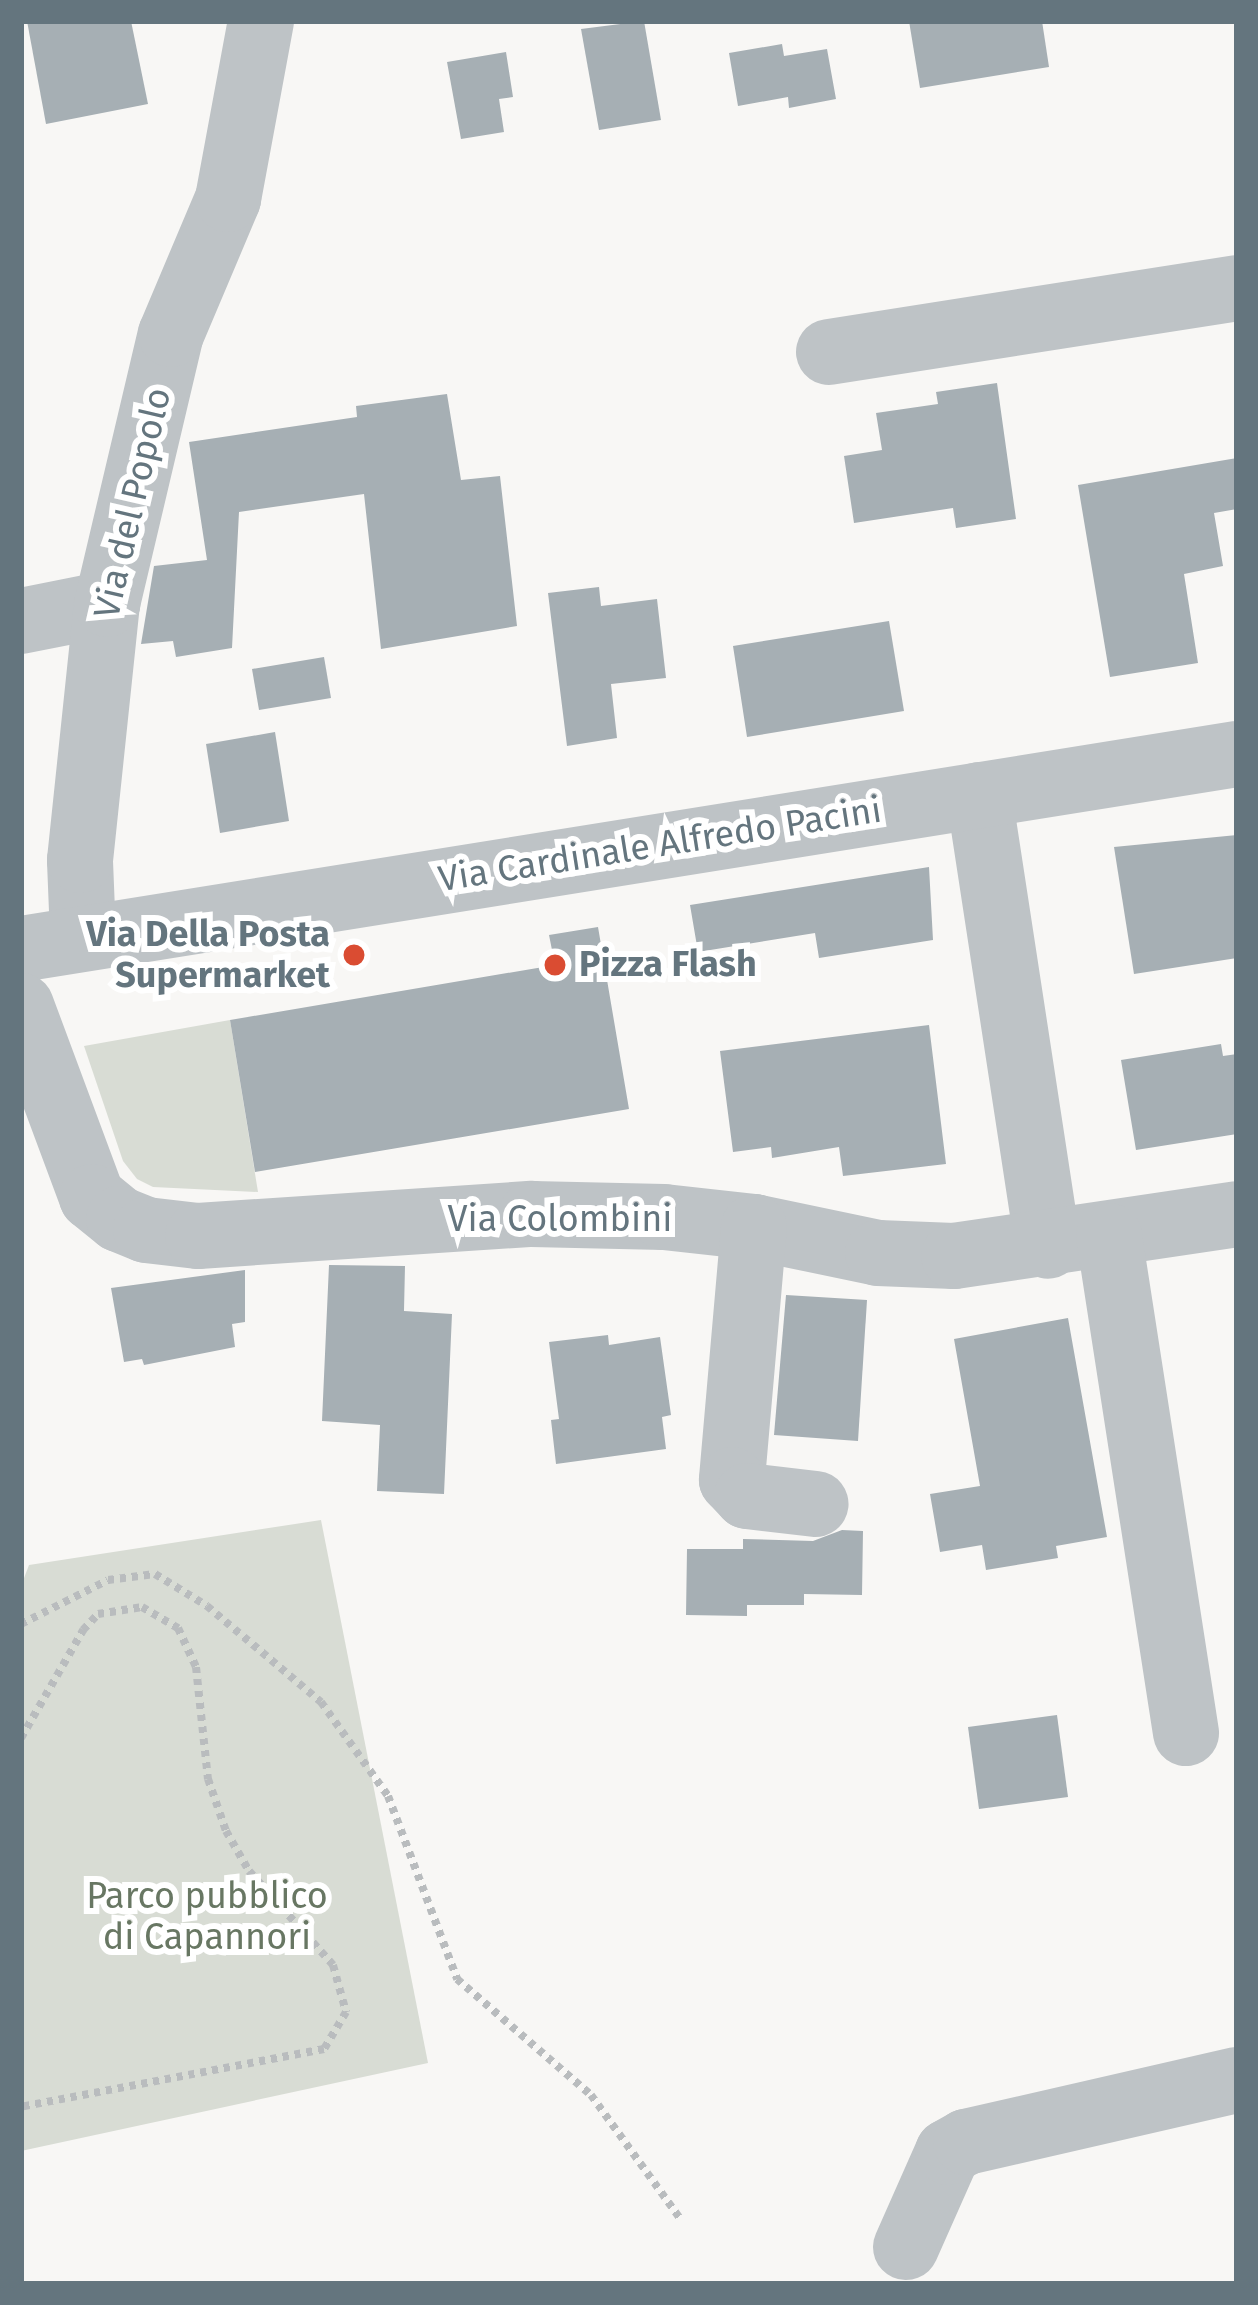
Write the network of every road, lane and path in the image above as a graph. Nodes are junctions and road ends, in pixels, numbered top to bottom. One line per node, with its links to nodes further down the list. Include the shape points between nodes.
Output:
1 (263, 22): 4 (street, Via del Popolo, via 228,199 171,334)
2 (1237, 288): 3 (street)
3 (829, 352)
4 (107, 604): 5 (street); 8 (street, Via del Popolo, via 80,860)
5 (21, 621)
6 (1237, 754): 7 (street, Via Cardinale Alfredo Pacini)
7 (979, 795): 8 (street, Via Cardinale Alfredo Pacini); 12 (street)
8 (52, 942)
9 (21, 1006): 11 (street, Via Colombini, via 92,1197 146,1229 197,1236 532,1214)
10 (1237, 1214): 12 (street, Via Colombini)
11 (754, 1226): 12 (street, Via Colombini, via 878,1252 954,1256); 13 (street, via 732,1480 747,1496)
12 (1078, 1241): 15 (street)
13 (816, 1504)
14 (21, 1624): 19 (path, via 108,1580 155,1574 207,1606 321,1702 388,1796 457,1979 591,2096)
15 (1186, 1733)
16 (21, 1738): 18 (path, via 98,1614 142,1607 178,1628 196,1667 206,1762 226,1831 248,1871 333,1966 346,2012 324,2049)
17 (1237, 2080): 20 (street, via 966,2142 948,2152)
18 (21, 2107)
19 (682, 2221)
20 (906, 2247)

